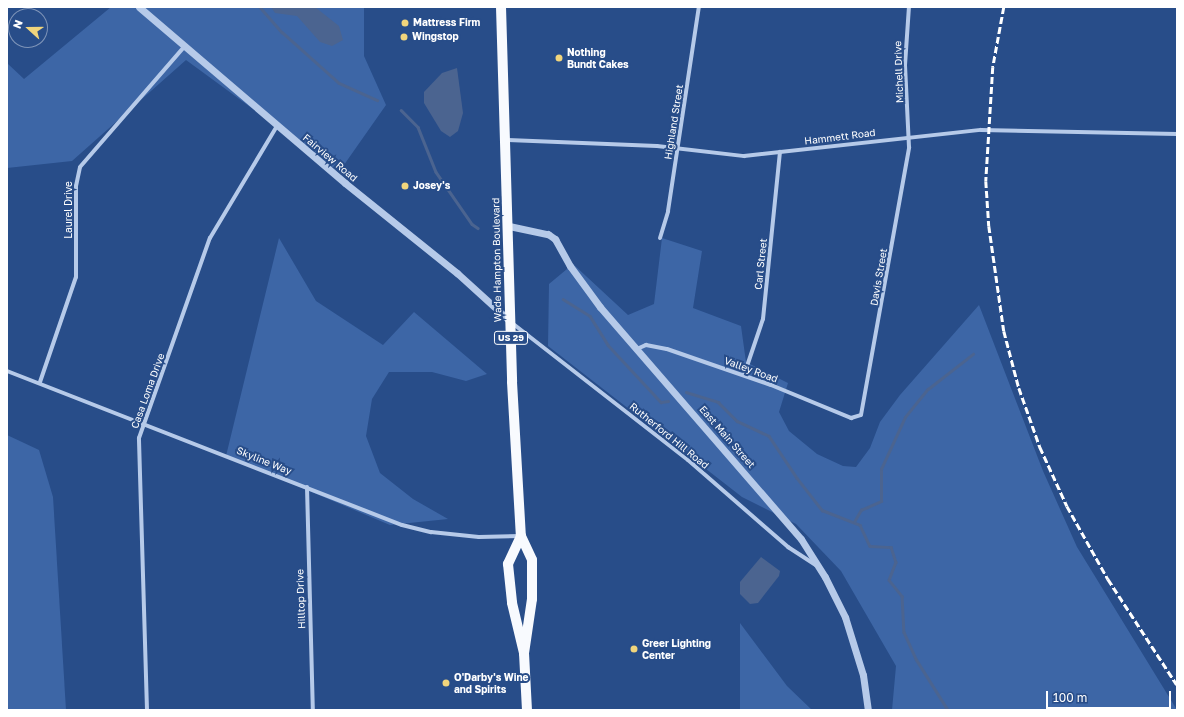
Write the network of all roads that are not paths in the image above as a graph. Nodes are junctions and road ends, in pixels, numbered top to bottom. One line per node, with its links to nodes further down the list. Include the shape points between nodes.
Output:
1 (138, 7): 5 (street, Fairview Road)
2 (501, 7): 9 (main road, Wade Hampton Boulevard / US 29)
3 (699, 7): 10 (street, Highland Street)
4 (908, 7): 8 (street, Michell Drive, via 905,65)
5 (184, 47): 6 (street, Fairview Road); 18 (street, Laurel Drive, via 80,167 76,186 76,277)
6 (277, 126): 14 (street, Fairview Road, via 457,273); 20 (street, Casa Loma Drive, via 210,238)
7 (1177, 134): 8 (street, Hammett Road, via 981,130)
8 (909, 137): 11 (street, Hammett Road); 19 (street, Davis Street, via 864,411)
9 (506, 140): 10 (street, Hammett Road); 12 (main road, Wade Hampton Boulevard / US 29)
10 (678, 148): 11 (street, Hammett Road, via 744,156); 13 (street, Highland Street, via 668,211)
11 (780, 152): 17 (street, Carl Street, via 763,319)
12 (509, 226): 14 (main road, Wade Hampton Boulevard / US 29); 15 (street, East Main Street, via 548,234 555,239 588,292)
13 (660, 238)
14 (510, 321): 22 (main road, Wade Hampton Boulevard / US 29); 23 (street, Rutherford Hill Road, via 688,460 788,547)
15 (637, 349): 17 (street, Valley Road, via 646,345 667,349); 23 (street, East Main Street, via 788,523)
16 (7, 371): 18 (street, Skyline Way)
17 (744, 375): 19 (street, Valley Road, via 851,418)
18 (40, 382): 20 (street, Skyline Way)
19 (858, 417)
20 (145, 423): 21 (street, Skyline Way); 25 (street, Casa Loma Drive, via 139,438 138,470)
21 (307, 487): 22 (street, Skyline Way, via 418,530 479,537); 26 (street, Hilltop Drive)
22 (521, 536): 24 (main road, Wade Hampton Boulevard / US 29, via 532,560 532,599); 24 (main road, Wade Hampton Boulevard / US 29, via 508,564 512,603)
23 (816, 565): 28 (street, East Main Street, via 828,582 845,617 863,675)
24 (524, 653): 27 (main road, Wade Hampton Boulevard / US 29)
25 (147, 710)
26 (313, 710)
27 (527, 710)
28 (868, 710)

